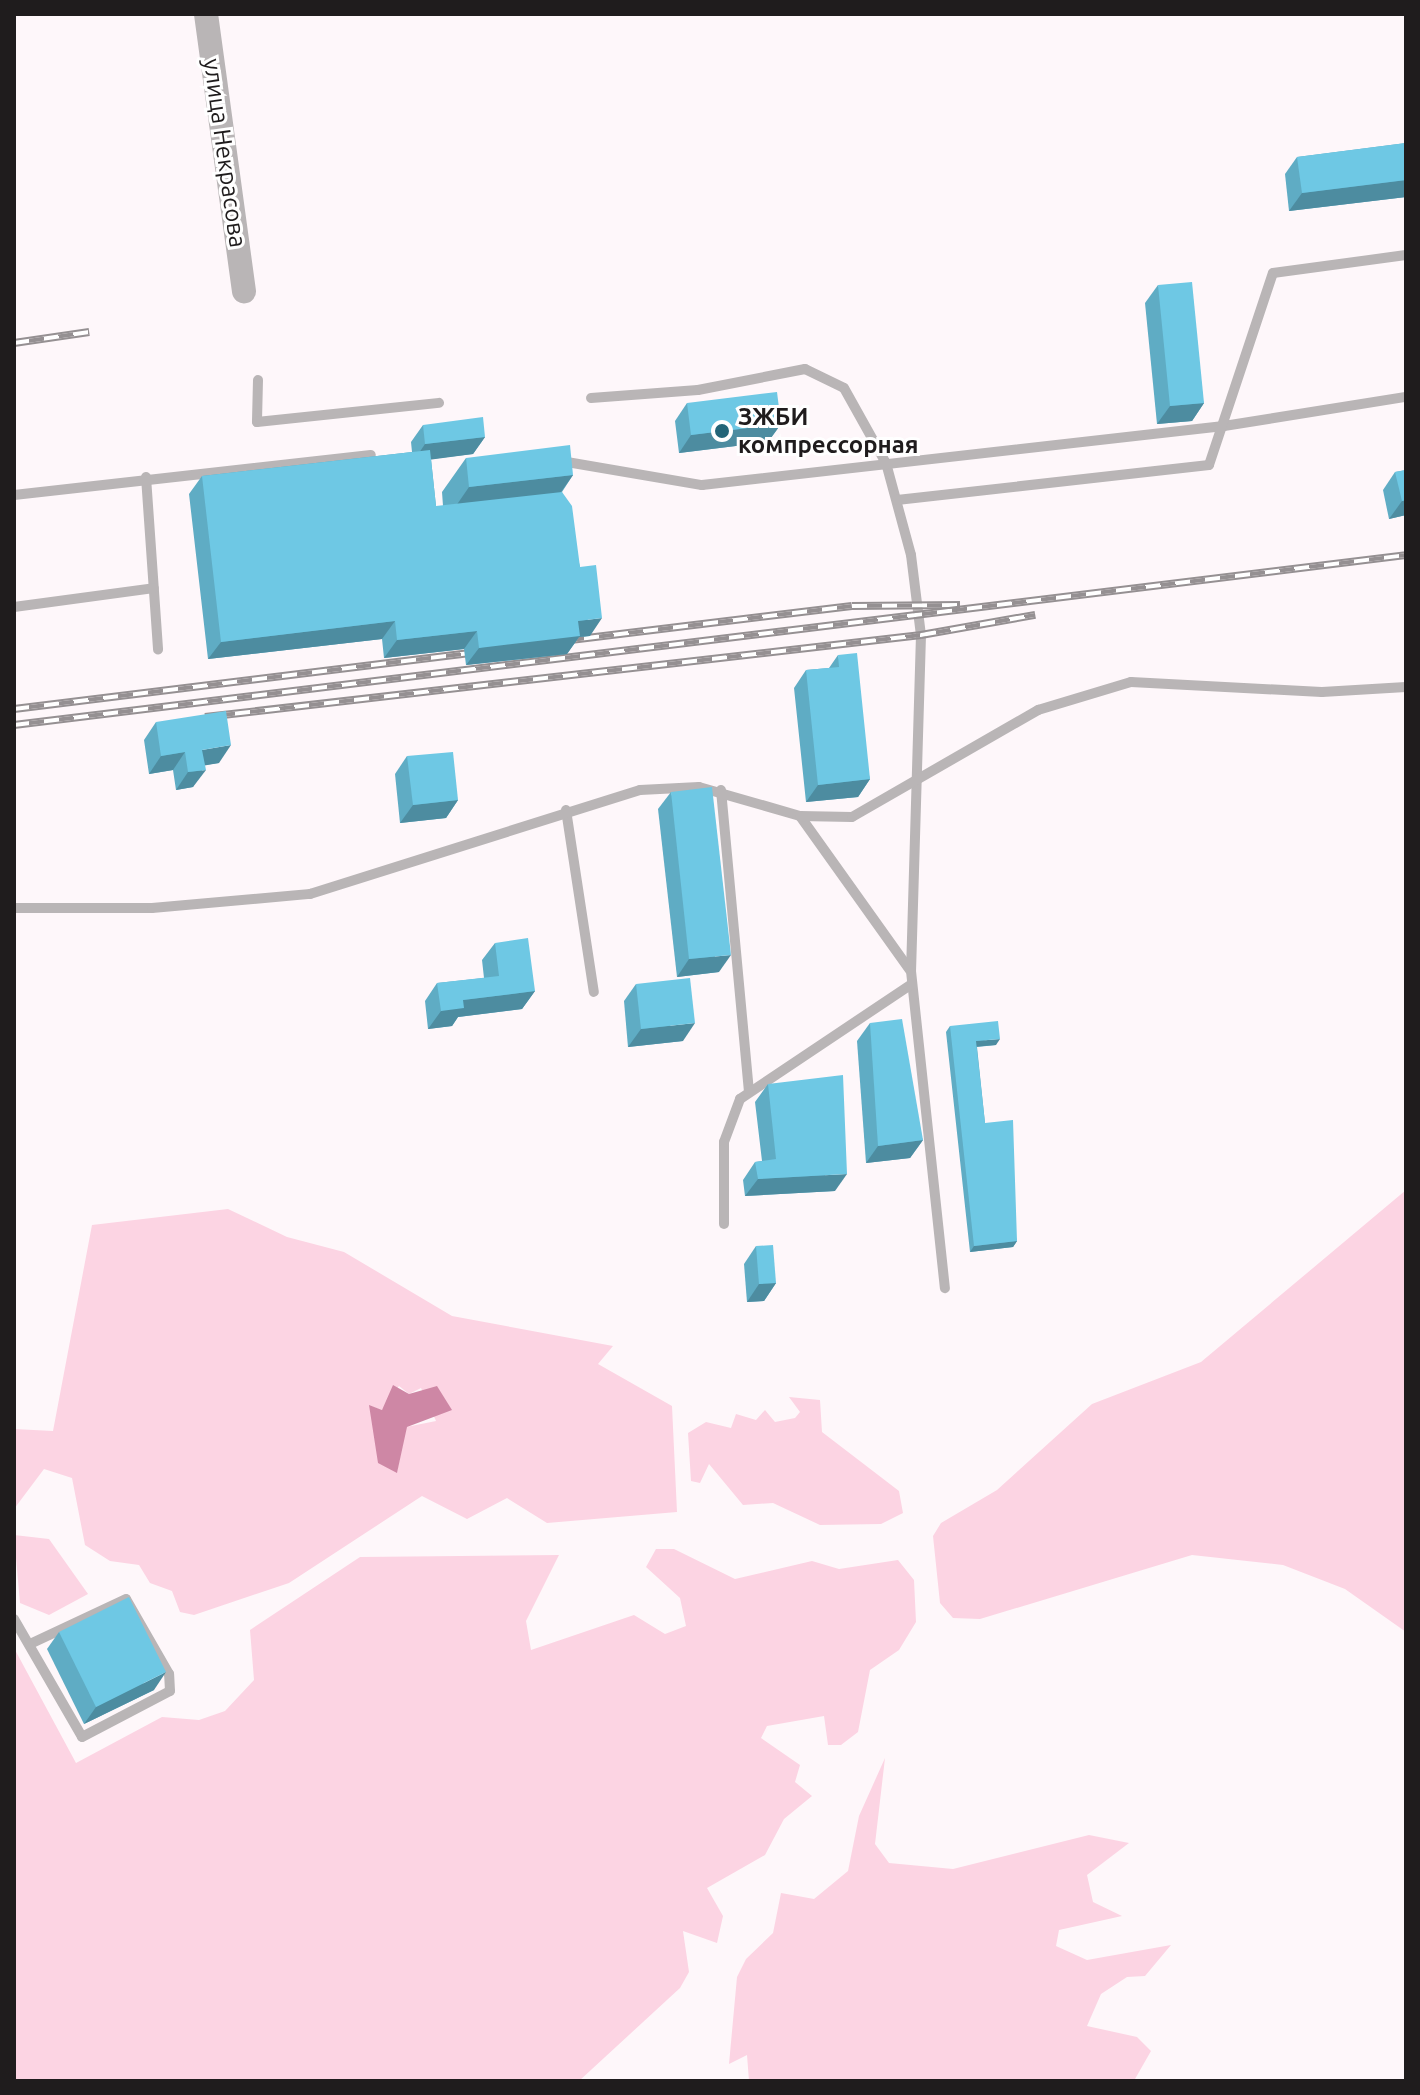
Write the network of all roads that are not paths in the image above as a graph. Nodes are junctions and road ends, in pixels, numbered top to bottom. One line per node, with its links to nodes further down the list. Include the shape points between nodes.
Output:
1 (206, 14): 3 (street, улица Некрасова)
2 (1406, 255): 8 (lane, via 1273,273)
3 (244, 291)
4 (258, 380): 7 (lane, via 257,422)
5 (1406, 397): 8 (lane)
6 (591, 398): 11 (lane, via 698,390 805,369 844,388)
7 (439, 403)
8 (1224, 426): 11 (lane); 14 (lane, via 1209,465)
9 (371, 455): 12 (lane)
10 (550, 462): 11 (lane, via 579,458 643,479 702,485)
11 (886, 463): 14 (lane)
12 (146, 477): 13 (lane); 15 (lane)
13 (14, 495)
14 (897, 500): 19 (lane, via 921,635)
15 (154, 588): 16 (lane); 17 (lane)
16 (14, 607)
17 (158, 650)
18 (1406, 687): 19 (lane, via 1288,691 1175,678 1108,686 1038,710)
19 (916, 784): 22 (lane, via 852,817); 24 (lane)
20 (721, 790): 21 (lane, via 640,790); 22 (lane); 27 (lane)
21 (566, 810): 23 (lane, via 310,894 152,908); 26 (lane)
22 (800, 816): 24 (lane)
23 (14, 908)
24 (911, 971): 25 (lane)
25 (912, 984): 27 (lane); 29 (lane)
26 (594, 992)
27 (749, 1091): 28 (lane, via 731,1114 724,1142)
28 (724, 1224)
29 (945, 1288)
30 (14, 1619): 31 (lane)
31 (30, 1644): 31 (lane, via 82,1737 170,1691 169,1674 126,1599)

